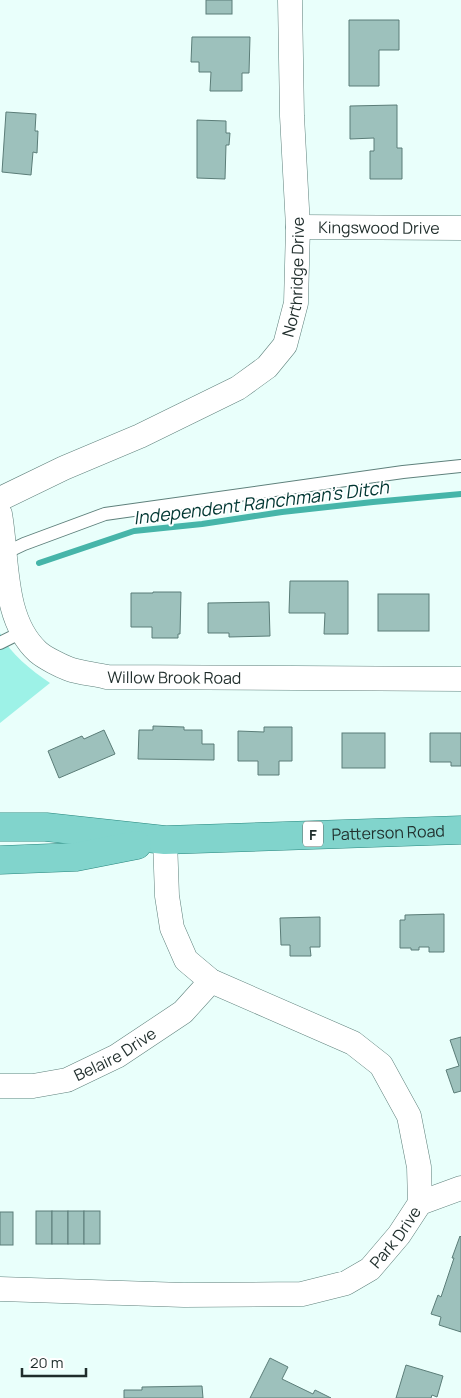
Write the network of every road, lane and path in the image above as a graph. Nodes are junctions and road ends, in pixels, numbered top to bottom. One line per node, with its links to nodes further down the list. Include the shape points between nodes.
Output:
1 (290, 0): 2 (street, Northridge Drive)
2 (298, 227): 3 (street, Kingswood Drive); 5 (street, Northridge Drive, via 296,303 285,345 267,367 238,388)
3 (461, 228)
4 (461, 466): 7 (lane, via 105,514)
5 (0, 499)
6 (0, 514): 7 (street, Willow Brook Road)
7 (5, 553): 8 (street, Willow Brook Road, via 9,597)
8 (22, 632): 9 (lane); 10 (street, Willow Brook Road, via 39,653 70,669 107,676)
9 (0, 643)
10 (461, 678)
11 (0, 827): 13 (main road, Patterson Road / F, via 46,828)
12 (461, 830): 13 (main road, Patterson Road / F)
13 (165, 840): 14 (main road, Patterson Road / F, via 76,858); 15 (street, Park Drive, via 172,928 186,960)
14 (0, 860)
15 (211, 981): 16 (street, Belaire Drive, via 183,1012 117,1056 67,1080 33,1086); 18 (street, Park Drive, via 353,1043 381,1065 409,1116 419,1167)
16 (0, 1086)
17 (461, 1188): 18 (street)
18 (420, 1203): 19 (street, Park Drive, via 399,1235 370,1269 346,1283 302,1294 184,1295)
19 (0, 1289)

